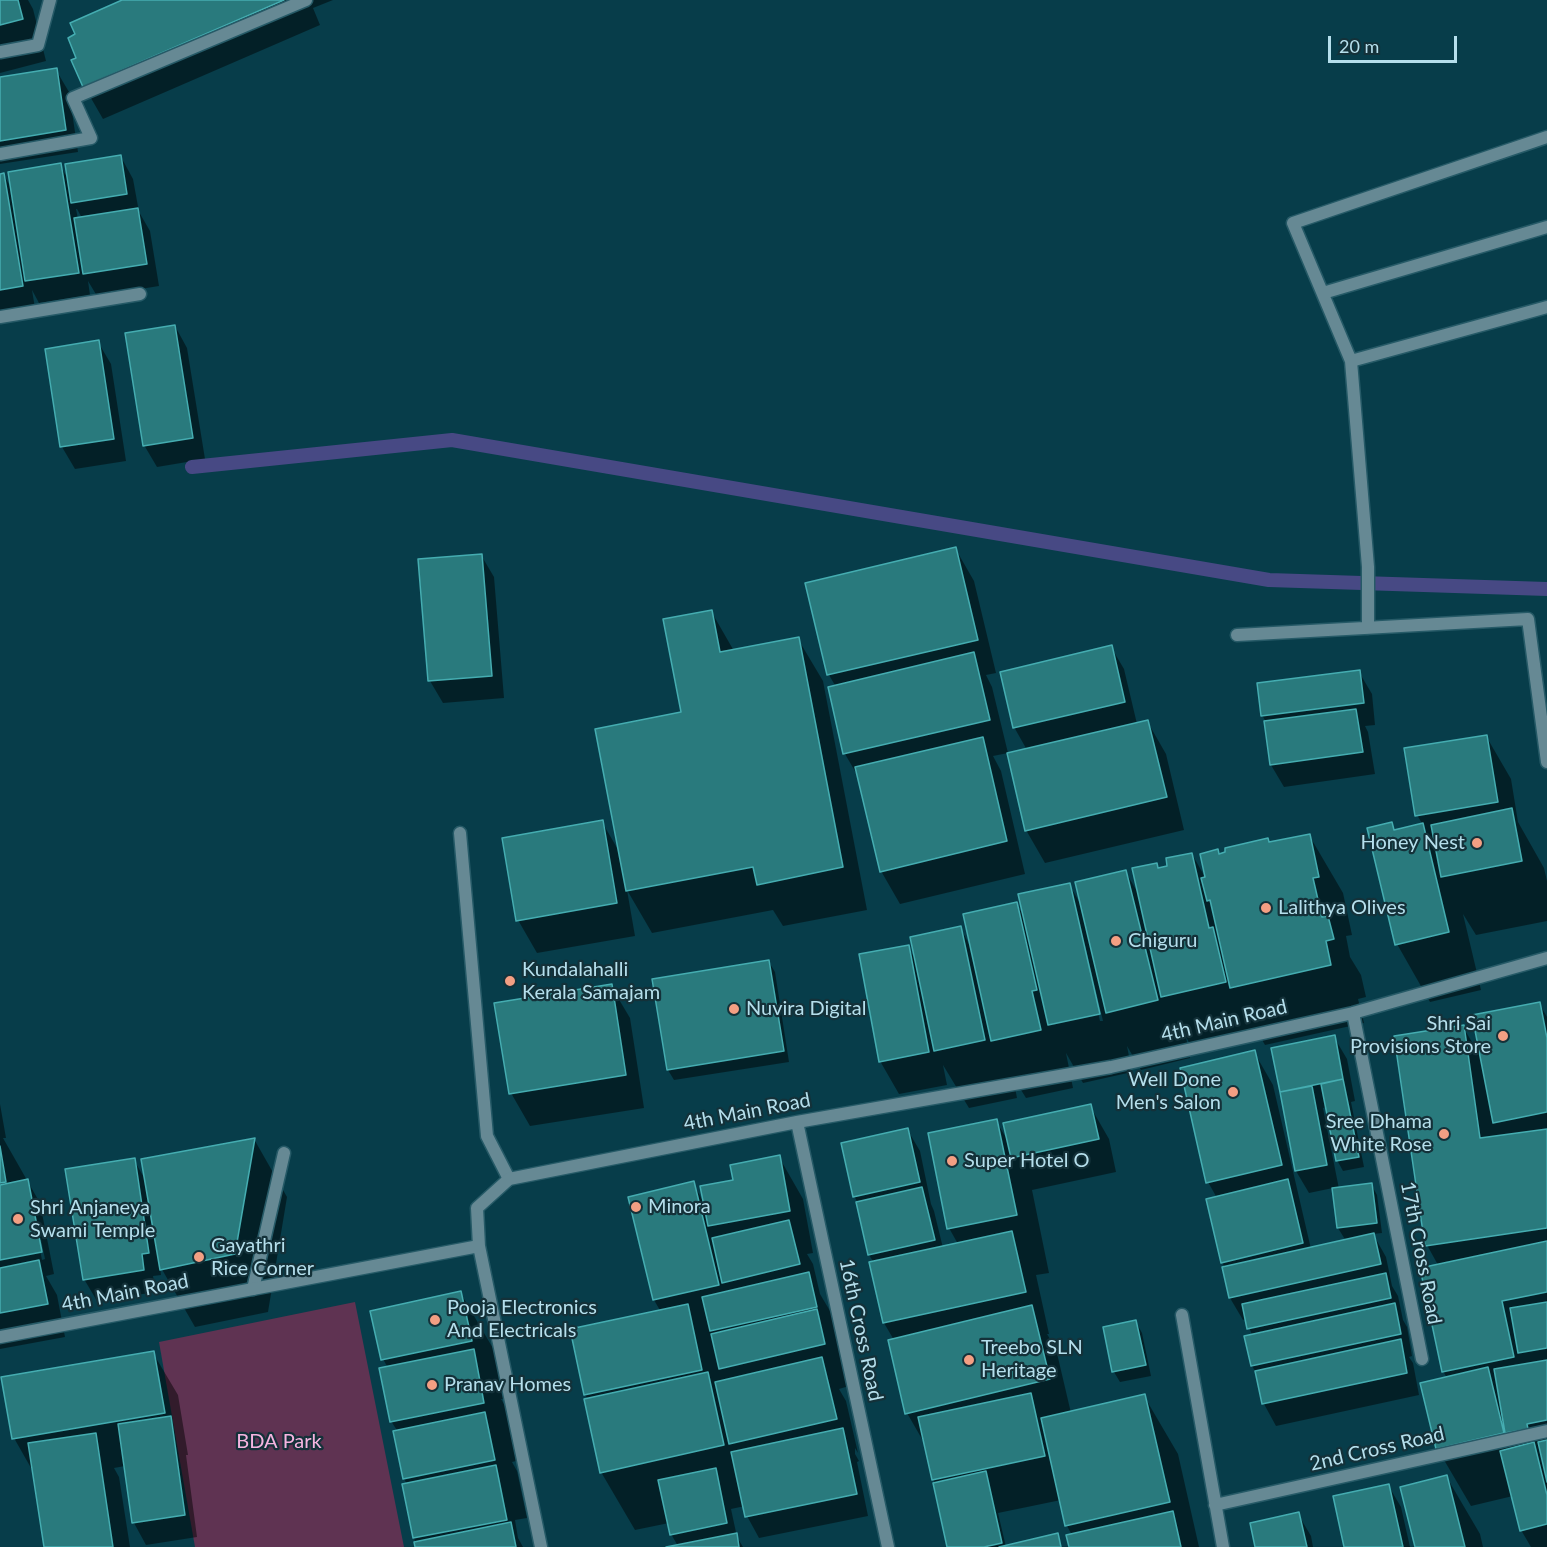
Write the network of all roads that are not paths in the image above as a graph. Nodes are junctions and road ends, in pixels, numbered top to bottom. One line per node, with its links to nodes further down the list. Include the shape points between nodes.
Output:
1 (50, 0): 3 (street, via 38,45)
2 (306, 0): 5 (street, via 73,98 91,138)
3 (0, 52)
4 (1547, 137): 7 (street, via 1293,222)
5 (0, 154)
6 (1547, 227): 7 (street)
7 (1323, 293): 11 (street)
8 (140, 294): 10 (street)
9 (1547, 307): 11 (street)
10 (0, 317)
11 (1351, 361): 12 (street, via 1368,567)
12 (1368, 628): 13 (street); 14 (street, via 1528,619)
13 (1237, 635)
14 (1542, 690): 15 (street)
15 (1547, 762)
16 (460, 833): 21 (street, via 487,1136)
17 (1547, 958): 18 (street, 4th Main Road)
18 (1353, 1013): 19 (street, 4th Main Road, via 1111,1066); 26 (street, 17th Cross Road)
19 (797, 1122): 21 (street, 4th Main Road); 30 (street, 16th Cross Road)
20 (284, 1153): 23 (street)
21 (509, 1179): 22 (street, via 477,1208)
22 (479, 1246): 23 (street, 4th Main Road); 29 (street)
23 (253, 1289): 25 (street, 4th Main Road)
24 (1182, 1315): 28 (street)
25 (0, 1337)
26 (1422, 1359)
27 (1547, 1431): 28 (street, 2nd Cross Road)
28 (1215, 1505): 31 (street)
29 (542, 1547)
30 (888, 1547)
31 (1223, 1547)

